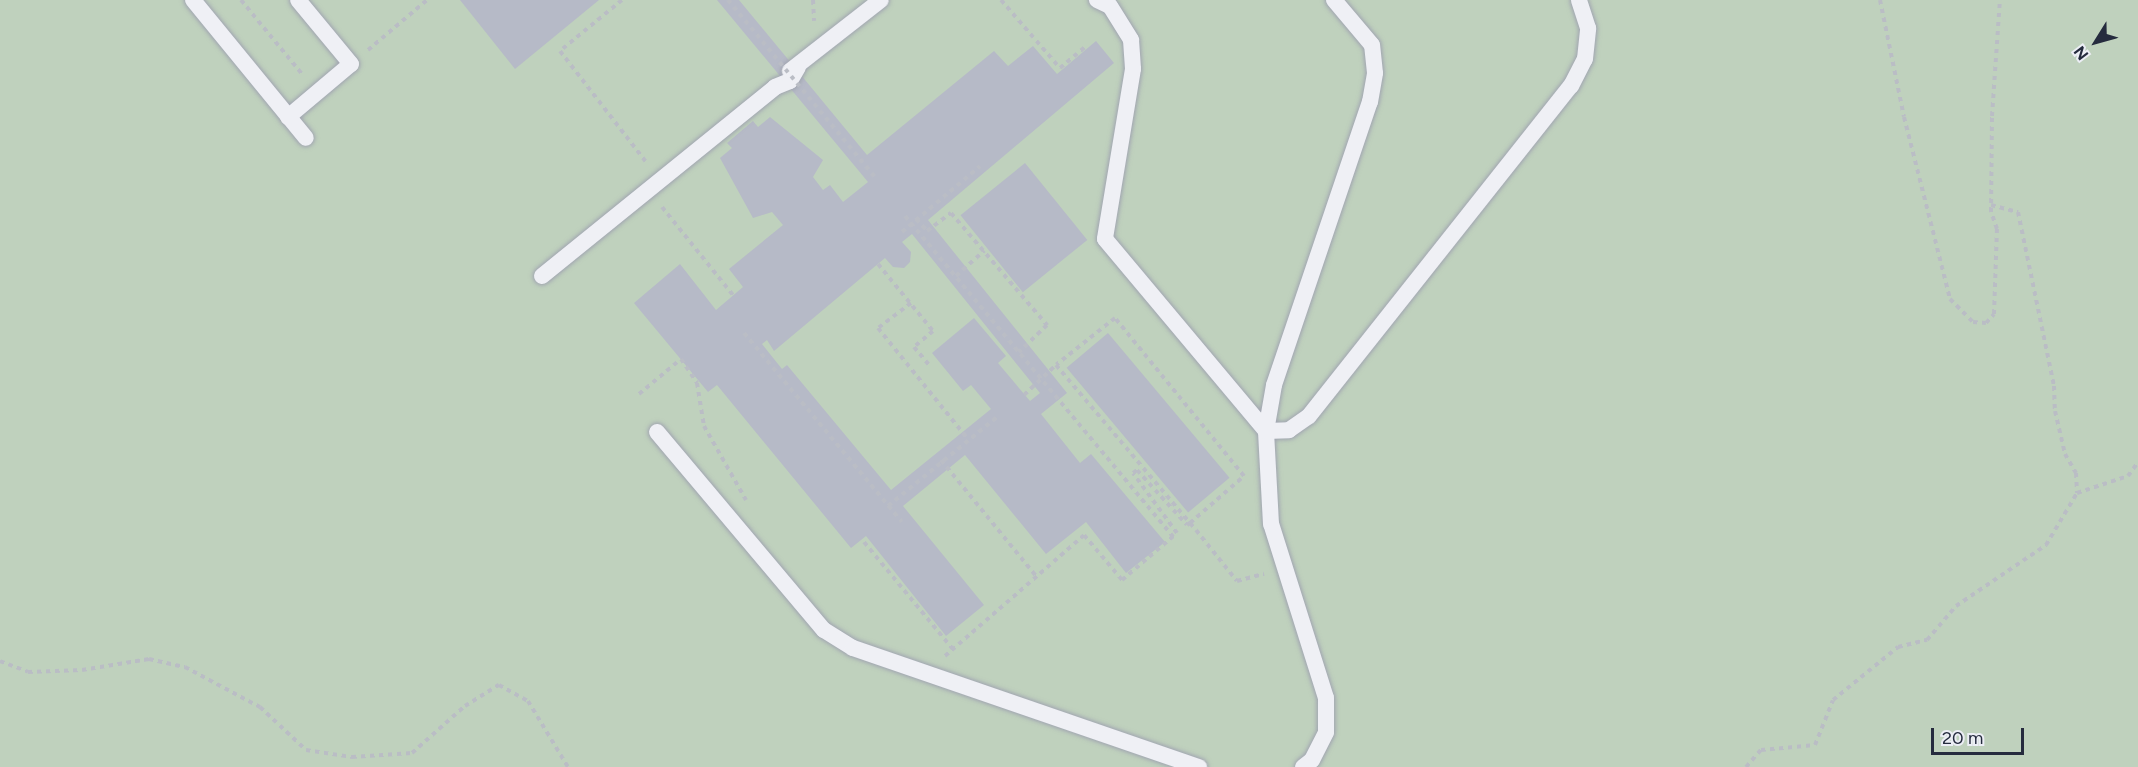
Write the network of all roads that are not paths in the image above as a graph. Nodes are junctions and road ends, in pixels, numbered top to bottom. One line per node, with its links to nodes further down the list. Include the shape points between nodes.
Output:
1 (193, 0): 7 (lane)
2 (298, 0): 7 (lane, via 351,64)
3 (881, 0): 9 (lane, via 785,74 775,87)
4 (1097, 0): 10 (lane, via 1110,6 1131,40 1133,69 1105,239)
5 (1334, 0): 10 (lane, via 1372,45 1375,73 1370,102 1274,385)
6 (1579, 0): 10 (lane, via 1588,28 1585,59 1571,86 1309,416 1289,430)
7 (288, 117): 8 (lane)
8 (306, 138)
9 (542, 276)
10 (1266, 431): 13 (lane, via 1271,524 1326,698 1326,732 1312,760)
11 (657, 432): 12 (lane, via 824,630 853,648)
12 (1199, 767)
13 (1303, 767)

